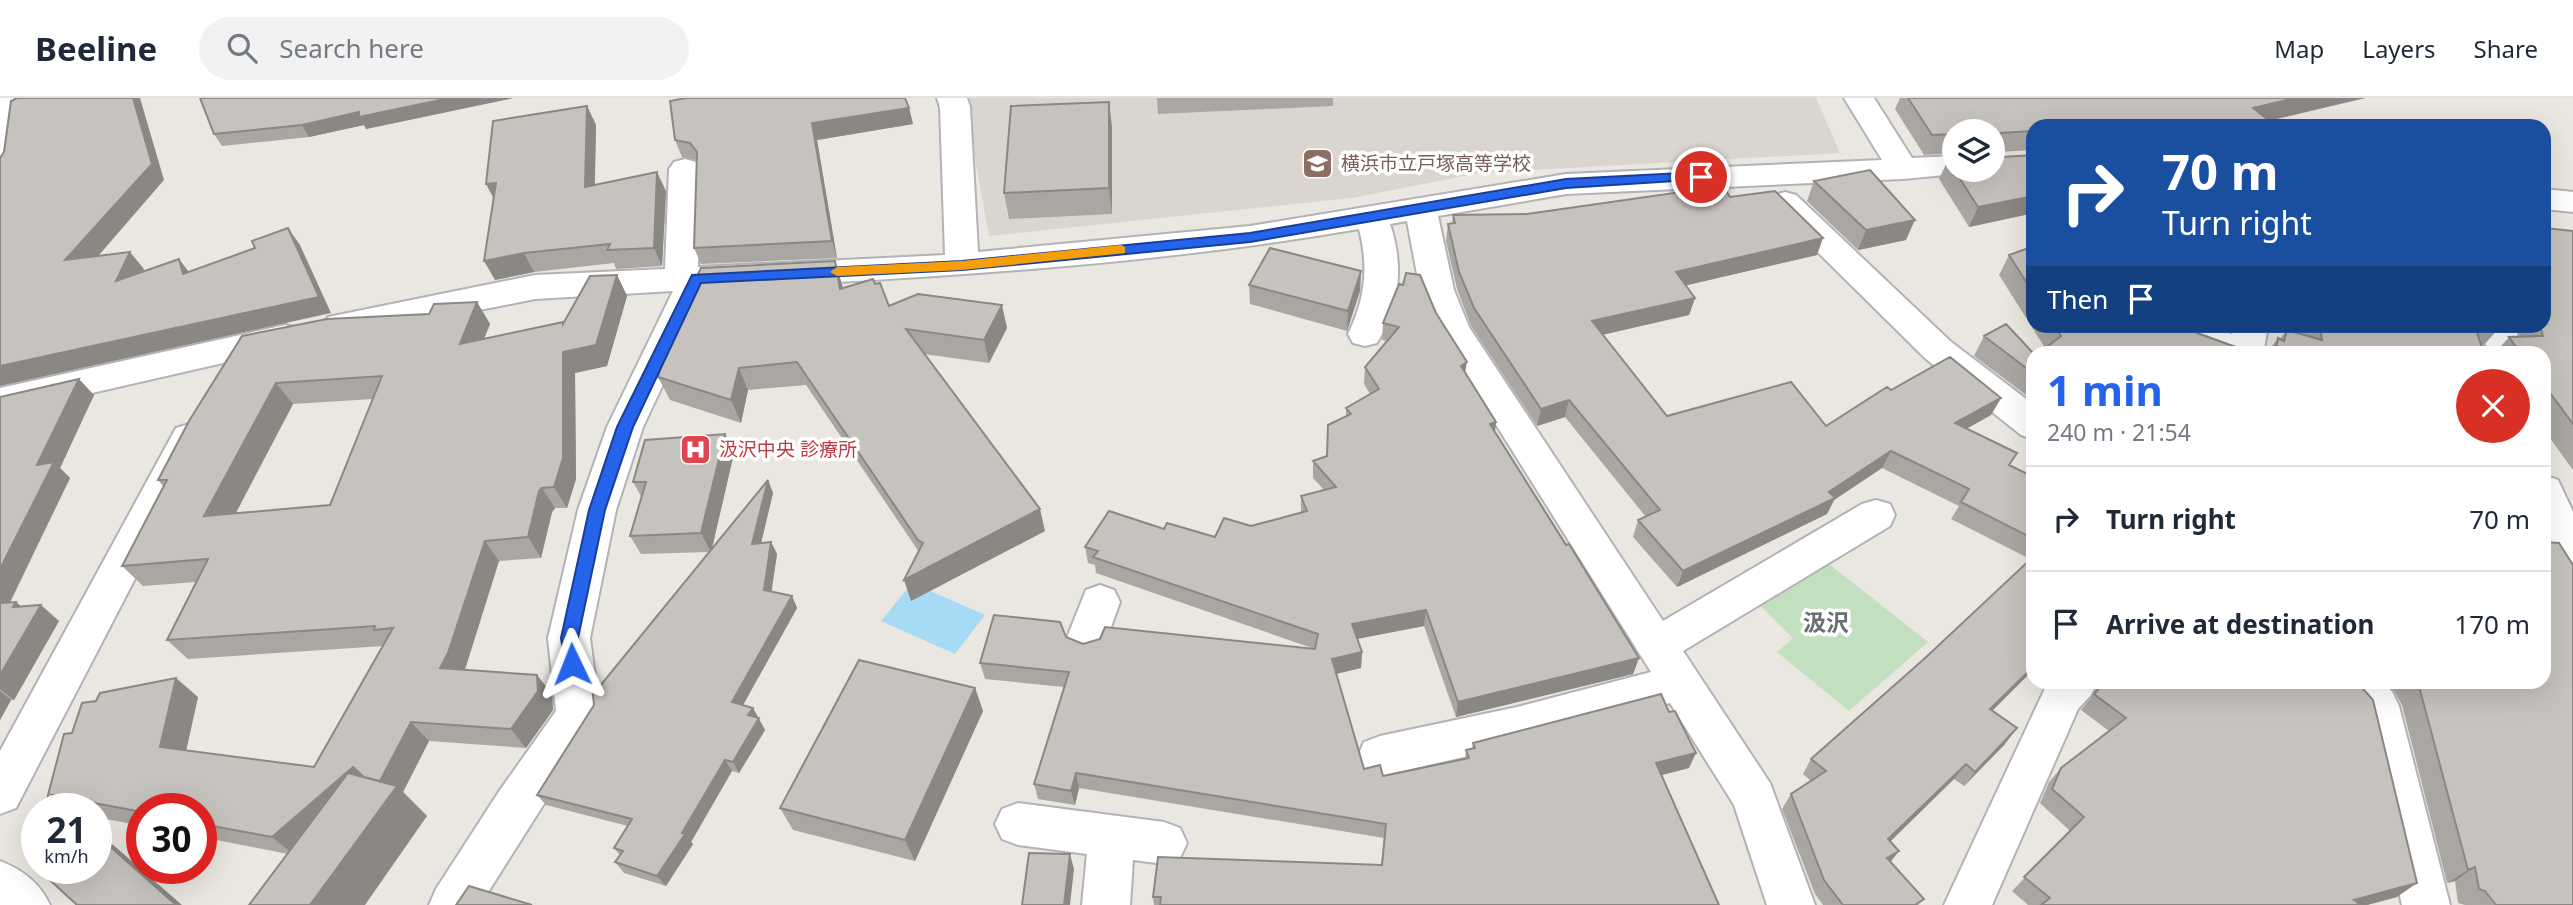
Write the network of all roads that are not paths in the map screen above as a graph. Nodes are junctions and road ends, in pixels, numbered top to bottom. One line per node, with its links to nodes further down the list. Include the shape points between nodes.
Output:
1 (9, 98): 5 (street)
2 (951, 98): 11 (street)
3 (1859, 98): 7 (street)
4 (1942, 167): 7 (street)
5 (0, 169)
6 (685, 169): 12 (street)
7 (1903, 169): 8 (street)
8 (1756, 174): 9 (street, via 1566,184); 18 (street, via 1938,350)
9 (1421, 209): 10 (street); 26 (street, via 1437,290 1453,329)
10 (1371, 217): 11 (street, via 1250,237); 14 (street, via 1382,245 1381,289 1376,315)
11 (962, 265): 12 (street)
12 (689, 279): 16 (street, via 536,287); 37 (street, via 625,427 597,510 569,638 578,715)
13 (2190, 333): 15 (street)
14 (1365, 334)
15 (2228, 346)
16 (237, 347): 17 (street); 31 (street)
17 (0, 401)
18 (2026, 419)
19 (2551, 488): 20 (street)
20 (2573, 488)
21 (2551, 504): 23 (street)
22 (1876, 515): 26 (street)
23 (2573, 546)
24 (1100, 602): 25 (street)
25 (1087, 640)
26 (1658, 645): 27 (street)
27 (1681, 682): 30 (street, via 1517,726); 39 (street, via 1754,797)
28 (2069, 689): 40 (street)
29 (2362, 689): 41 (street, via 2378,706)
30 (1380, 756)
31 (0, 794)
32 (1018, 824): 33 (street)
33 (1112, 837): 34 (street); 38 (street)
34 (1164, 842)
35 (0, 883): 36 (street)
36 (26, 905)
37 (453, 905)
38 (1106, 905)
39 (1791, 905)
40 (1968, 905)
41 (2426, 905)

